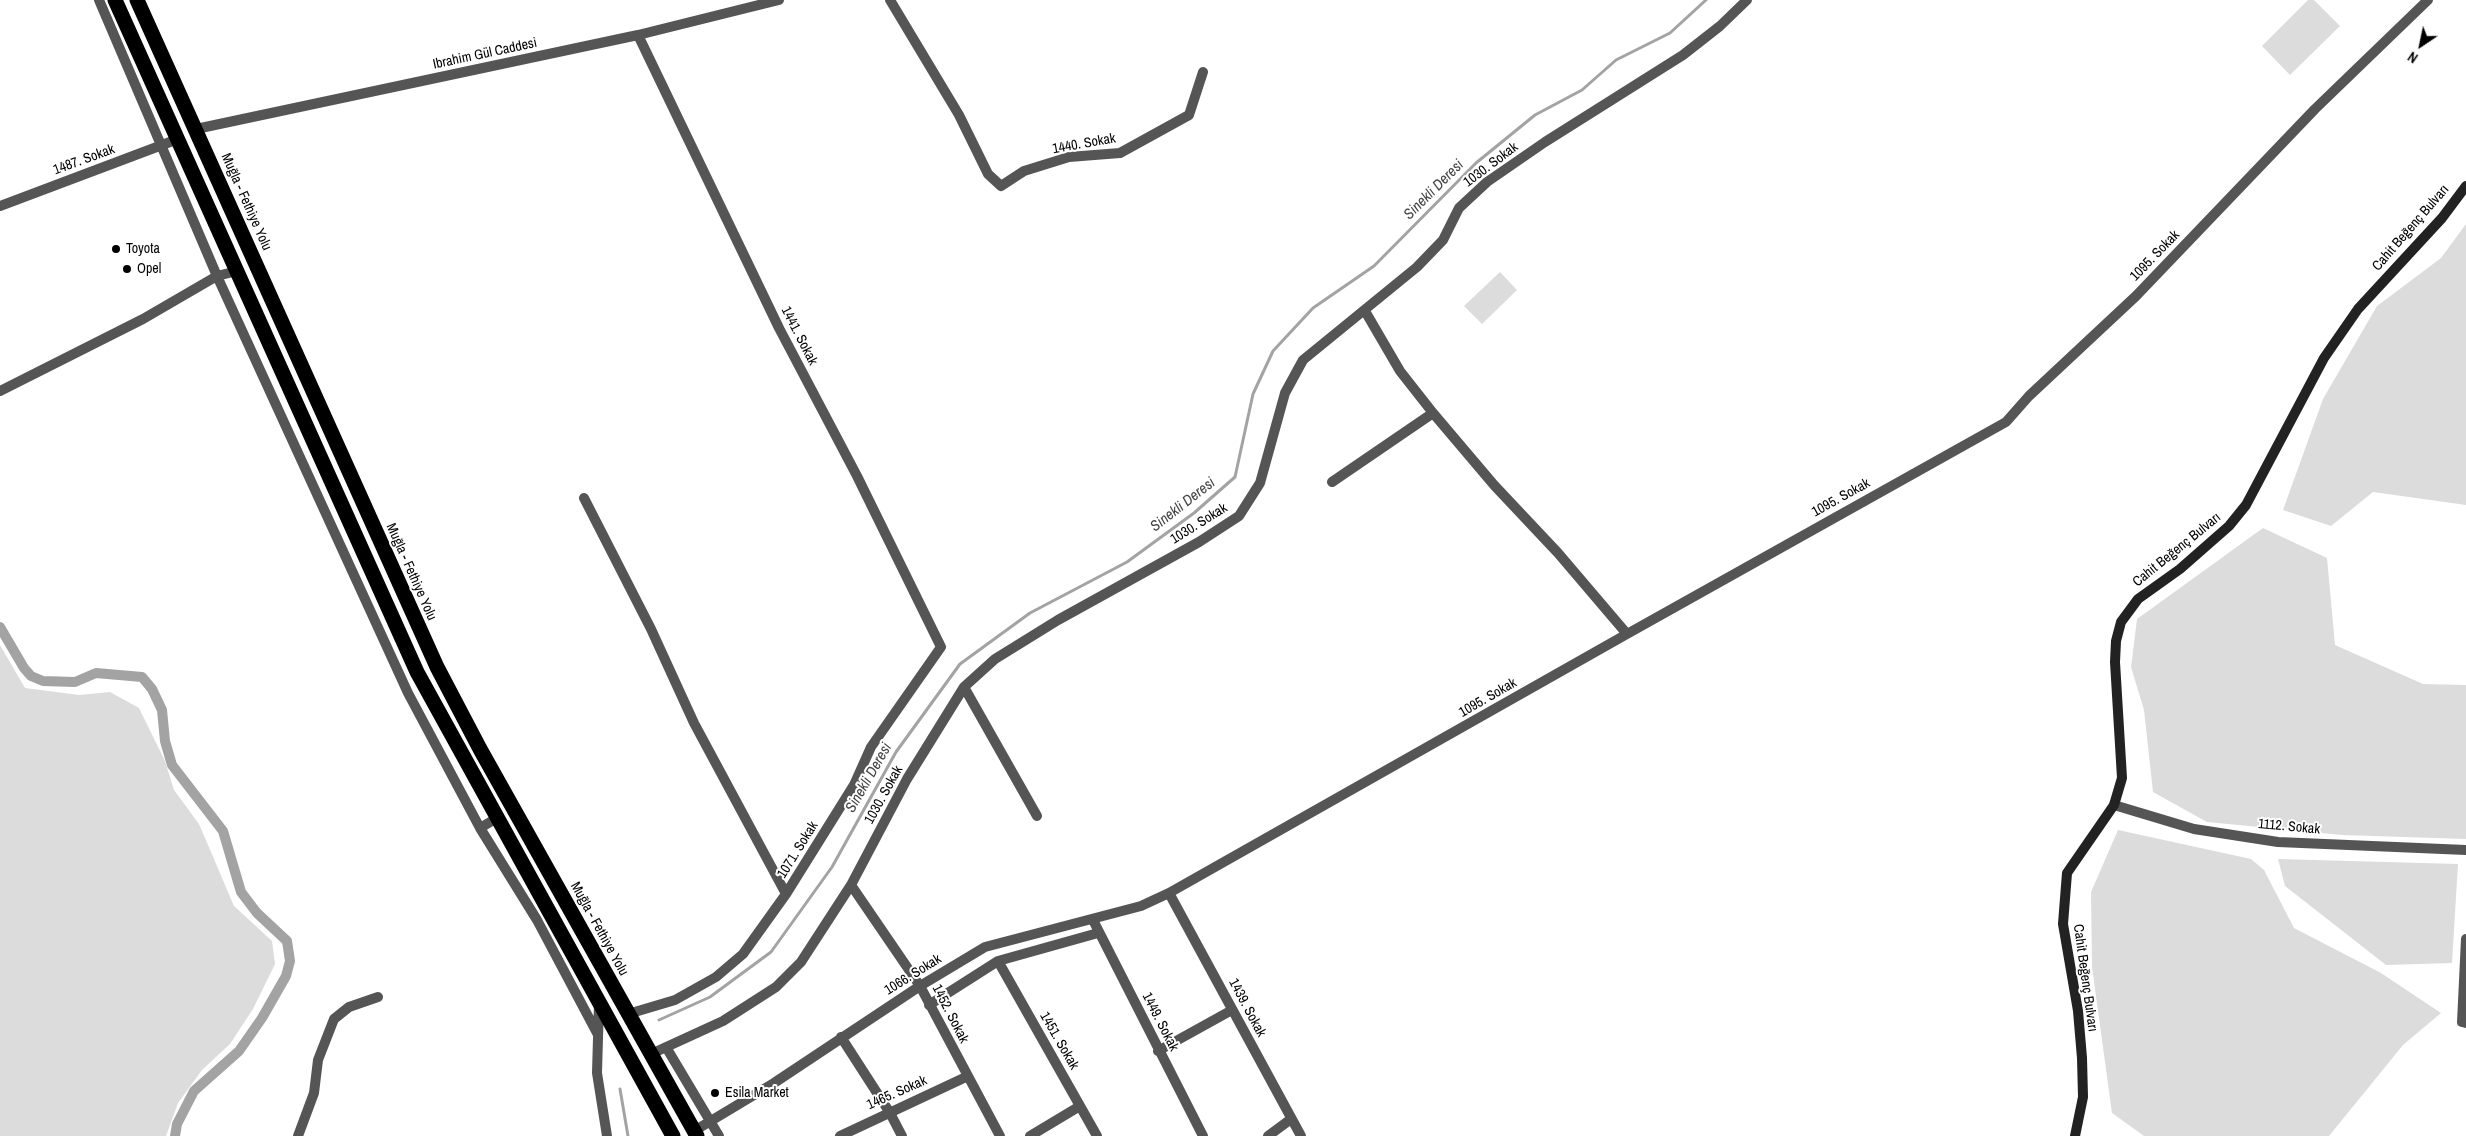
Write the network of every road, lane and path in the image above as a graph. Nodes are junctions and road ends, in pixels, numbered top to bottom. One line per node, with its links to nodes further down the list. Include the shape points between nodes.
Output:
1 (99, 0): 12 (street)
2 (116, 0): 11 (highway)
3 (137, 0): 10 (highway, Muğla - Fethiye Yolu)
4 (779, 0): 8 (street, Ibrahim Gül Caddesi)
5 (890, 0): 9 (street, 1440. Sokak, via 959,115 988,174 1001,186 1024,171 1069,157 1120,153 1189,116)
6 (1747, 0): 17 (street, 1030. Sokak, via 1683,55 1487,182 1459,208 1443,240)
7 (2428, 0): 22 (street, 1095. Sokak, via 2315,108 2136,296 2029,396 2006,422)
8 (638, 35): 10 (street, Ibrahim Gül Caddesi); 23 (street, 1441. Sokak, via 779,328 857,476)
9 (1203, 72)
10 (196, 130): 42 (highway, Muğla - Fethiye Yolu, via 437,667)
11 (178, 139): 12 (street, 1487. Sokak); 15 (highway)
12 (161, 146): 14 (street, 1487. Sokak); 16 (street)
13 (2466, 186): 25 (main road, Cahit Beğenç Bulvarı, via 2442,218 2358,309 2335,342 2246,505 2229,526 2138,599 2120,622 2115,662 2122,778)
14 (0, 206)
15 (237, 271): 16 (street); 27 (highway, via 417,672)
16 (217, 276): 18 (street, via 143,319); 28 (street, via 408,693)
17 (1365, 311): 19 (street, via 1400,371); 24 (street, 1030. Sokak, via 1303,360 1285,394 1260,482 1238,516 1199,542 995,659)
18 (0, 391)
19 (1432, 413): 20 (street); 22 (street)
20 (1332, 482)
21 (584, 498): 32 (street, via 651,629 694,723)
22 (1627, 634): 31 (street, 1095. Sokak)
23 (941, 647): 32 (street, 1071. Sokak, via 871,747 854,785)
24 (964, 687): 26 (street); 30 (street, 1030. Sokak, via 906,779)
25 (2114, 805): 29 (street, 1112. Sokak, via 2194,829 2278,842); 67 (main road, Cahit Beğenç Bulvarı, via 2067,873 2063,924 2078,1011 2082,1058 2083,1097)
26 (1038, 816)
27 (497, 818): 28 (street); 39 (highway)
28 (480, 828): 44 (street, via 537,920)
29 (2466, 850)
30 (851, 885): 37 (street, 1452. Sokak); 46 (street, 1030. Sokak, via 801,962 776,987 723,1021)
31 (1169, 893): 33 (street, 1066. Sokak, via 1141,906); 41 (street, 1439. Sokak)
32 (786, 894): 42 (street, 1071. Sokak, via 743,954 716,977 675,1000)
33 (1093, 920): 34 (street, 1449. Sokak); 37 (street, 1066. Sokak, via 985,947)
34 (1098, 932): 36 (street); 47 (street, 1449. Sokak)
35 (2466, 939): 43 (street, via 2462,1022)
36 (998, 961): 40 (street); 50 (street, 1451. Sokak)
37 (920, 986): 40 (street, 1452. Sokak); 45 (street, 1066. Sokak)
38 (378, 997): 56 (street, via 349,1007 334,1019 318,1060 314,1093)
39 (599, 1002): 44 (street); 54 (highway)
40 (929, 1005): 49 (street, 1452. Sokak)
41 (1232, 1010): 47 (street); 52 (street, 1439. Sokak)
42 (628, 1014): 48 (highway, Muğla - Fethiye Yolu)
43 (2466, 1023)
44 (597, 1033): 57 (street, via 597,1073)
45 (841, 1037): 51 (street); 53 (street, 1066. Sokak, via 774,1084)
46 (666, 1047): 48 (street, 1030. Sokak); 53 (street)
47 (1158, 1050): 64 (street, 1449. Sokak)
48 (651, 1054): 55 (highway, Muğla - Fethiye Yolu)
49 (966, 1077): 51 (street, 1465. Sokak); 61 (street, 1452. Sokak)
50 (1080, 1106): 62 (street); 63 (street, 1451. Sokak)
51 (890, 1113): 59 (street, 1465. Sokak, via 873,1118); 60 (street)
52 (1291, 1119): 65 (street); 66 (street, 1439. Sokak)
53 (710, 1122): 55 (street, 1066. Sokak); 58 (street)
54 (668, 1133)
55 (696, 1134)
56 (298, 1136)
57 (607, 1136)
58 (719, 1136)
59 (840, 1136)
60 (902, 1136)
61 (1000, 1136)
62 (1030, 1136)
63 (1097, 1136)
64 (1203, 1136)
65 (1268, 1136)
66 (1301, 1136)
67 (2075, 1136)

